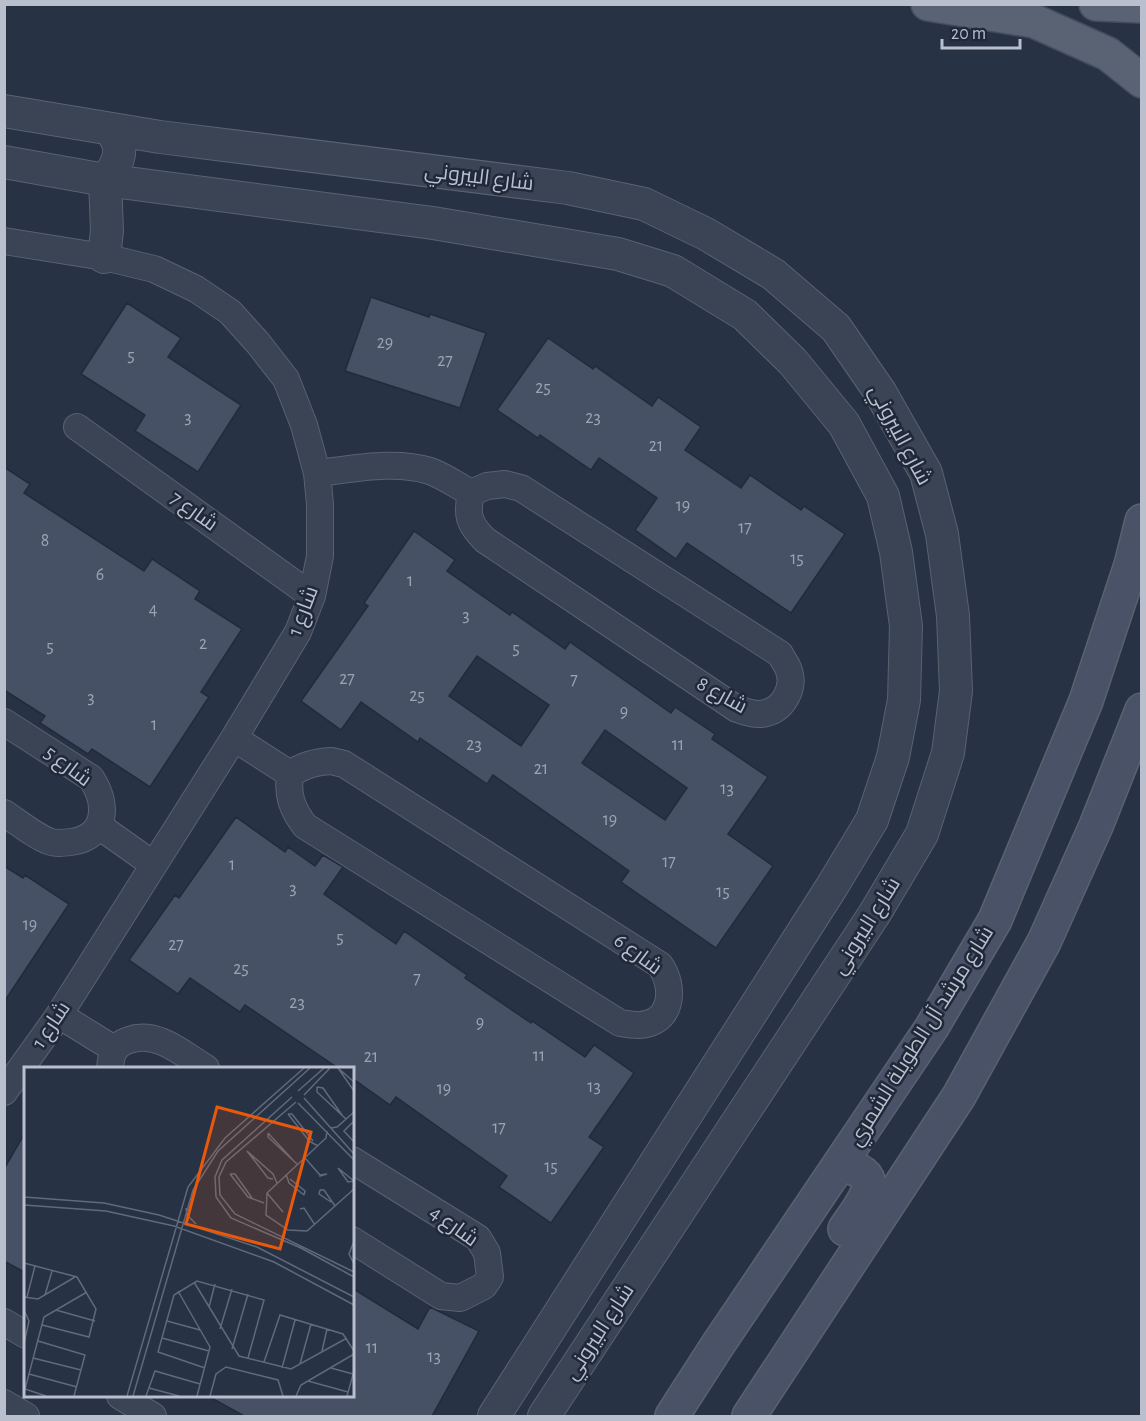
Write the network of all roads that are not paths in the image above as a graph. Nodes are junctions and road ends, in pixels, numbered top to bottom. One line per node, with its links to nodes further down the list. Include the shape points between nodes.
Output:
1 (928, 4): 4 (main road, via 1034,21 1108,54)
2 (1096, 4): 3 (main road)
3 (1142, 6)
4 (1142, 81)
5 (4, 111): 6 (street, شارع البيروني)
6 (110, 130): 7 (street, شارع البيروني); 9 (street, via 117,137 119,159)
7 (160, 137): 10 (street, via 145,158); 35 (street, شارع البيروني, via 568,188 644,204 706,234 772,274 836,328 880,392 926,473 944,546 953,616 956,691 948,753 922,834 875,913)
8 (4, 162): 9 (street, شارع البيروني)
9 (105, 180): 10 (street, شارع البيروني); 12 (street)
10 (150, 186): 34 (street, شارع البيروني, via 433,223 618,254 673,271 745,315 793,362 844,424 884,496 906,626 904,700 893,757 872,820)
11 (4, 241): 12 (street, شارع 1)
12 (104, 257): 14 (street, شارع 1, via 154,269 196,289 230,312 286,379)
13 (77, 427): 17 (street, شارع 7)
14 (317, 473): 15 (street, via 405,466 431,472); 17 (street, شارع 1, via 320,556)
15 (471, 493): 15 (street, شارع 8, via 467,510 475,530 485,540 737,709 766,713 786,697 791,685 790,671 780,654 521,488 505,484)
16 (1142, 521): 30 (main road, شارع مرشد آل الطويلة الشمري, via 1086,701 994,920 932,1027)
17 (312, 596): 20 (street, شارع 1, via 298,632)
18 (1142, 710): 39 (main road, via 1096,826 1039,952 958,1096)
19 (4, 722): 23 (street, شارع 5, via 91,778 103,805)
20 (234, 738): 21 (street); 24 (street, شارع 1)
21 (290, 774): 21 (street, شارع 6, via 290,800 305,826 620,1023 640,1025 654,1021 664,1011 671,989 660,965 344,764 316,762)
22 (4, 813): 23 (street, via 48,842 62,844 76,842)
23 (99, 826): 24 (street)
24 (154, 864): 25 (street, شارع 1)
25 (59, 1015): 26 (street); 28 (street, شارع 1)
26 (112, 1059): 27 (street, via 124,1042 153,1038)
27 (204, 1067)
28 (4, 1092)
29 (354, 1161): 31 (street, شارع 4, via 478,1238 488,1253 490,1276 473,1294 460,1298 441,1296)
30 (840, 1165): 39 (main road, via 865,1173 868,1193 768,1350); 44 (main road, شارع مرشد آل الطويلة الشمري)
31 (354, 1241)
32 (4, 1322): 33 (street)
33 (24, 1334)
34 (534, 1354): 35 (street, via 532,1364 542,1378); 38 (street, شارع البيروني)
35 (568, 1379): 43 (street, شارع البيروني)
36 (123, 1397): 41 (street)
37 (4, 1402): 40 (street)
38 (500, 1407): 42 (street, via 523,1398 531,1402)
39 (755, 1407)
40 (26, 1416)
41 (153, 1416)
42 (539, 1416)
43 (544, 1416)
44 (672, 1416)

